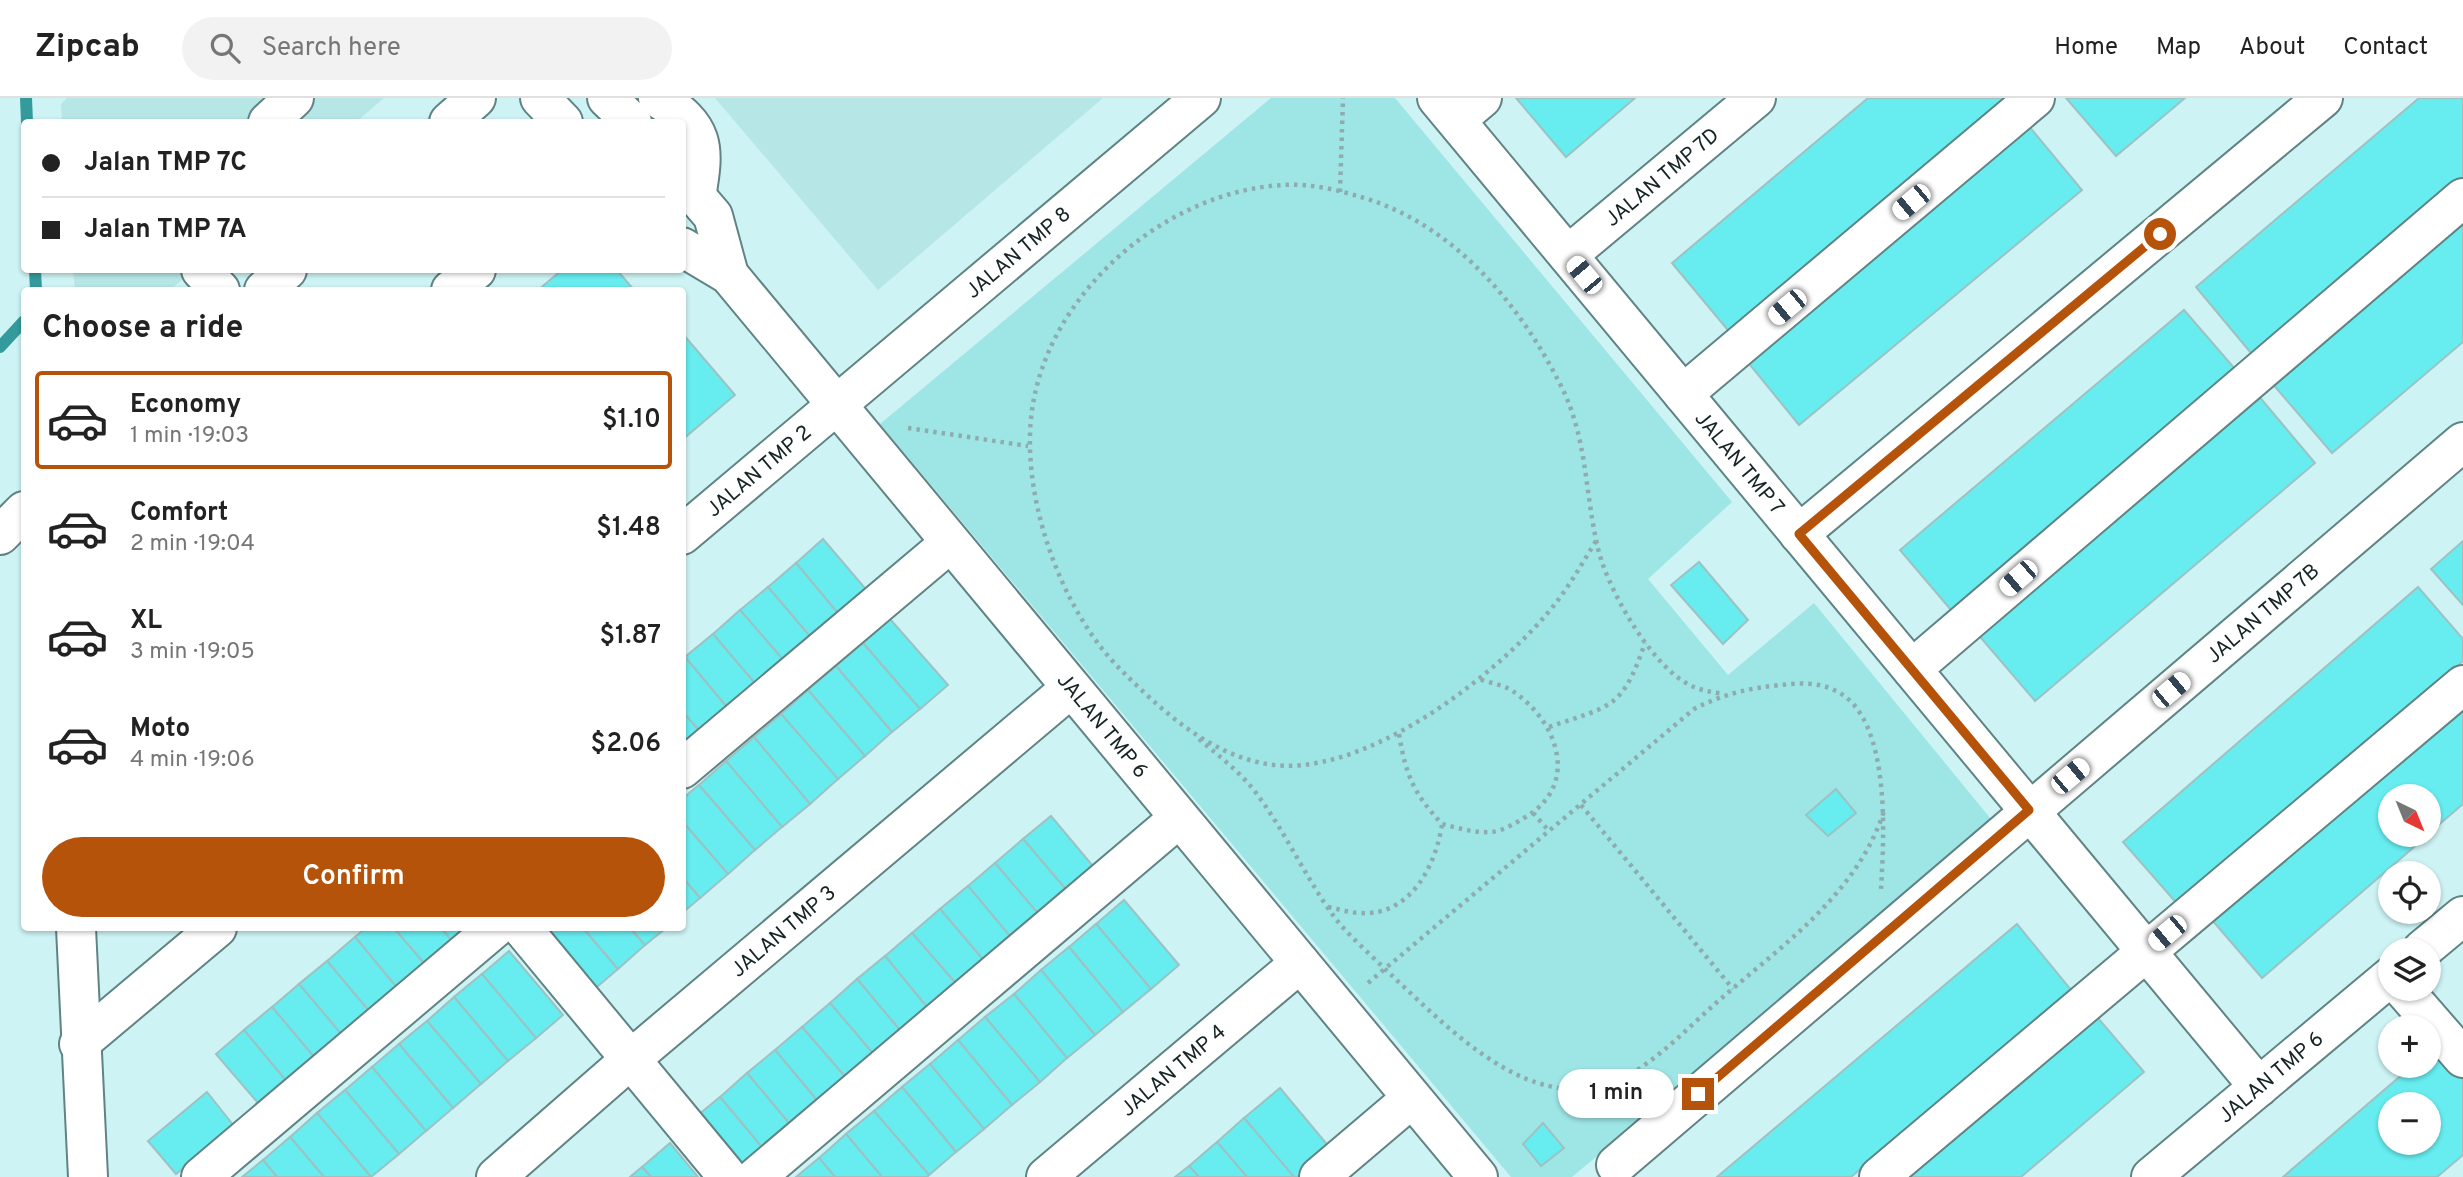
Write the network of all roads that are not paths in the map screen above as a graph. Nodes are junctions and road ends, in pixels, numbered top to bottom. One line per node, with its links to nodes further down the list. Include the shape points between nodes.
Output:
1 (294, 98): 11 (street)
2 (476, 98): 12 (street)
3 (540, 98): 13 (street)
4 (607, 98): 14 (street)
5 (659, 98): 15 (street, JALAN TMP 6, via 683,113 698,137 702,159)
6 (1201, 98): 27 (street, JALAN TMP 8)
7 (1756, 98): 18 (street, JALAN TMP 7D)
8 (2035, 98): 26 (street)
9 (2323, 98): 31 (street)
10 (1459, 105): 18 (street, JALAN TMP 7)
11 (271, 119)
12 (452, 119)
13 (560, 119)
14 (629, 119)
15 (689, 189): 22 (street, JALAN TMP 6, via 713,216)
16 (2463, 198): 34 (street)
17 (686, 249): 22 (street, JALAN TMP 6)
18 (1568, 255): 26 (street, JALAN TMP 7)
19 (204, 273): 23 (street)
20 (284, 273): 24 (street)
21 (473, 273): 25 (street)
22 (729, 275): 27 (street, JALAN TMP 6)
23 (217, 287)
24 (267, 287)
25 (456, 287)
26 (1683, 394): 31 (street, JALAN TMP 7)
27 (843, 415): 30 (street, JALAN TMP 2); 33 (street, JALAN TMP 6)
28 (2463, 442): 38 (street, JALAN TMP 7B)
29 (21, 514): 32 (street)
30 (686, 532)
31 (1799, 534): 34 (street, JALAN TMP 7)
32 (0, 535)
33 (950, 543): 36 (street, JALAN TMP 6); 37 (street)
34 (1912, 669): 38 (street, JALAN TMP 7)
35 (2463, 685): 46 (street)
36 (1071, 688): 39 (street, JALAN TMP 6); 52 (street, JALAN TMP 3)
37 (686, 766)
38 (2029, 810): 46 (street, JALAN TMP 7); 55 (street, JALAN TMP 7B)
39 (1179, 818): 47 (street, JALAN TMP 6); 60 (street)
40 (2463, 916): 45 (street)
41 (76, 931): 50 (street)
42 (213, 931): 50 (street)
43 (491, 931): 57 (street)
44 (524, 931): 52 (street)
45 (2436, 938)
46 (2146, 951): 53 (street, JALAN TMP 7); 64 (street)
47 (1300, 963): 54 (street, JALAN TMP 6); 61 (street, JALAN TMP 4)
48 (2378, 987): 53 (street, JALAN TMP 6)
49 (2413, 1001): 51 (street)
50 (79, 1044): 56 (street)
51 (2463, 1058)
52 (631, 1059): 58 (street, JALAN TMP 3); 59 (street)
53 (2259, 1087): 65 (street, JALAN TMP 6)
54 (1412, 1098): 62 (street); 63 (street, JALAN TMP 6)
55 (1616, 1165)
56 (88, 1177)
57 (201, 1177)
58 (496, 1177)
59 (728, 1177)
60 (755, 1177)
61 (1046, 1177)
62 (1319, 1177)
63 (1478, 1177)
64 (1879, 1177)
65 (2151, 1177)

